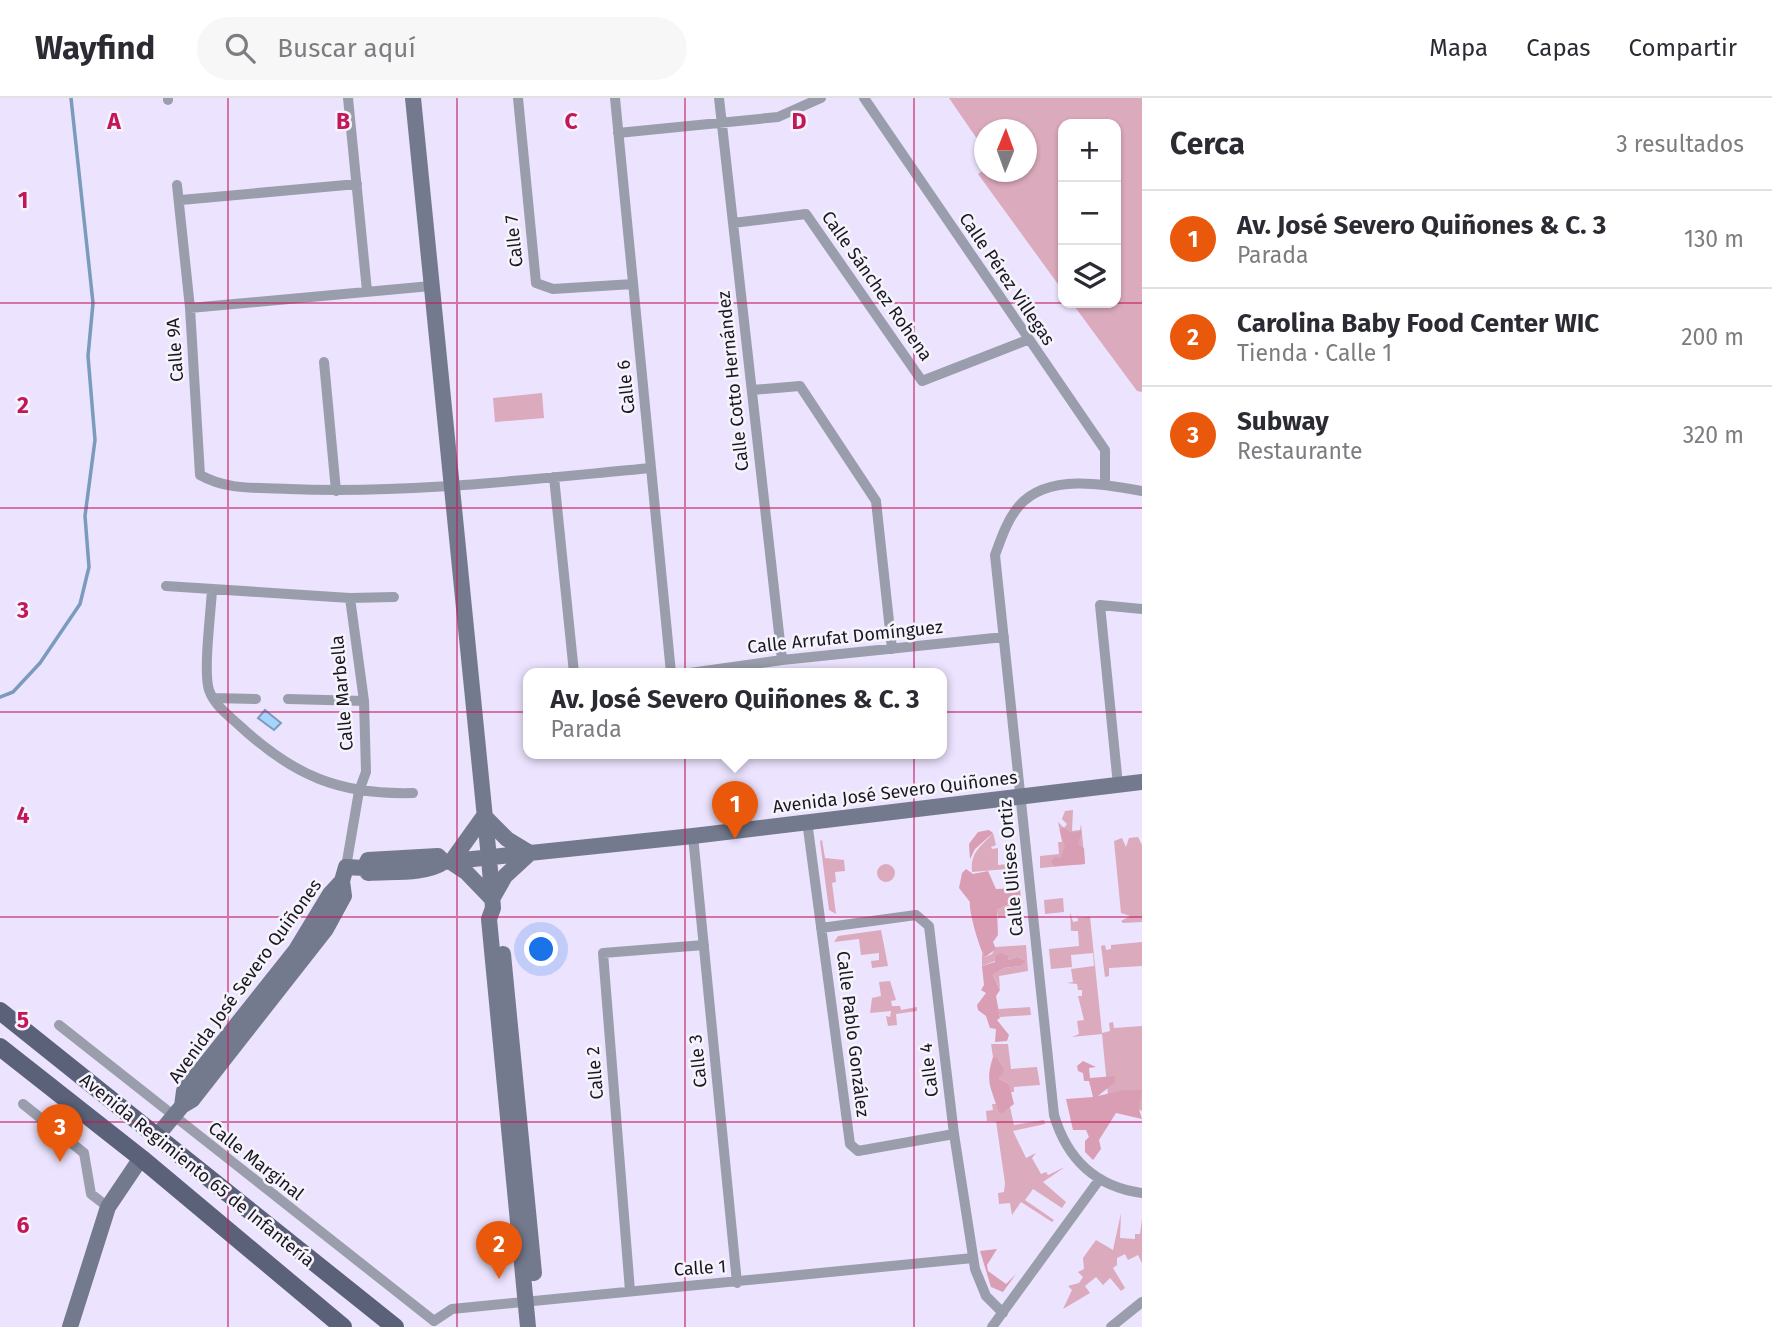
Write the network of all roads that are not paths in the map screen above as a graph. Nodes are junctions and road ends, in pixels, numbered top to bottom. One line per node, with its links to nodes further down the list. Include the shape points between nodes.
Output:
1 (348, 98): 10 (street)
2 (413, 98): 15 (street)
3 (518, 98): 14 (street, Calle 7, via 536,283 553,289)
4 (615, 98): 9 (street, Calle 6)
5 (719, 98): 8 (street, Calle Cotto Hernández)
6 (821, 98): 8 (street, via 778,117)
7 (864, 98): 18 (street, Calle Pérez Villegas)
8 (722, 124): 9 (street); 13 (street, Calle Cotto Hernández)
9 (618, 133): 14 (street, Calle 6)
10 (356, 184): 12 (street); 16 (street)
11 (177, 185): 12 (street, Calle 9A)
12 (181, 200): 17 (street, Calle 9A)
13 (733, 223): 18 (street, Calle Sánchez Rohena, via 806,214 922,381); 20 (street, Calle Cotto Hernández)
14 (633, 284): 21 (street, Calle 6)
15 (431, 286): 16 (street); 24 (street)
16 (367, 291): 17 (street)
17 (190, 308): 25 (street, Calle 9A, via 200,475 220,486)
18 (1027, 340): 23 (street, Calle Pérez Villegas, via 1105,450)
19 (324, 362): 25 (street)
20 (752, 390): 33 (street, via 800,386 876,501); 34 (street, Calle Cotto Hernández)
21 (651, 468): 22 (street); 36 (street, Calle 6)
22 (554, 477): 24 (street); 35 (street)
23 (1105, 484): 26 (street, Calle Ulises Ortiz); 32 (street, Calle Ulises Ortiz, via 1057,484 1020,505 995,555)
24 (450, 486): 25 (street); 47 (street)
25 (337, 491)
26 (1142, 491)
27 (166, 586): 28 (street)
28 (212, 589): 30 (street); 38 (street, via 208,688)
29 (394, 597): 30 (street)
30 (350, 598): 41 (street, Calle Marbella)
31 (1142, 609): 43 (street, via 1100,604)
32 (1004, 637): 33 (street, Calle Arrufat Domínguez); 46 (street, Calle Ulises Ortiz)
33 (892, 649): 34 (street, Calle Arrufat Domínguez)
34 (782, 660): 37 (street, Calle Arrufat Domínguez)
35 (573, 668)
36 (671, 668)
37 (725, 668)
38 (213, 698): 39 (street); 44 (street, via 292,767 328,785)
39 (256, 699)
40 (288, 699): 41 (street)
41 (364, 701): 44 (street, Calle Marbella, via 366,772)
42 (1142, 782): 43 (street, Avenida José Severo Quiñones)
43 (1118, 785): 46 (street, Avenida José Severo Quiñones)
44 (359, 791): 45 (street); 53 (street, Calle Marbella)
45 (413, 793)
46 (1022, 796): 48 (street, Avenida José Severo Quiñones); 65 (street, Calle Ulises Ortiz, via 1054,1115 1069,1152)
47 (484, 816): 50 (street, via 507,839); 51 (street); 52 (street)
48 (807, 821): 49 (street, Avenida José Severo Quiñones); 55 (street, Calle Pablo González)
49 (693, 836): 50 (street, Avenida José Severo Quiñones); 56 (street, Calle 3)
50 (530, 853): 51 (street, Avenida José Severo Quiñones); 54 (street, via 505,876)
51 (489, 858): 52 (street, Avenida José Severo Quiñones); 54 (street)
52 (448, 862): 53 (street, Avenida José Severo Quiñones, via 438,856 420,863 369,860 364,868); 54 (street, via 466,872)
53 (344, 874): 61 (street, Avenida José Severo Quiñones, via 285,974 209,1069 192,1100)
54 (493, 904): 72 (street, via 489,919)
55 (821, 928): 62 (street, Calle 4, via 907,915 927,921); 62 (street, Calle Pablo González, via 850,1144 858,1150)
56 (704, 945): 69 (street, Calle 3); 71 (street, Calle 2, via 603,954)
57 (0, 1011): 63 (main road, Avenida Regimiento 65 de Infantería)
58 (59, 1025): 61 (street, Calle Marginal)
59 (0, 1047): 64 (main road, Avenida Regimiento 65 de Infantería)
60 (23, 1104): 67 (street, via 84,1153 91,1194)
61 (177, 1112): 63 (street, Avenida José Severo Quiñones); 75 (street, Calle Marginal)
62 (954, 1134): 68 (street, Calle 4)
63 (157, 1136): 79 (main road, Avenida Regimiento 65 de Infantería)
64 (141, 1158): 67 (street); 70 (main road, Avenida Regimiento 65 de Infantería)
65 (1099, 1180): 66 (street, Calle Ulises Ortiz); 74 (street)
66 (1142, 1193)
67 (108, 1207): 76 (street)
68 (973, 1258): 69 (street, Calle 1); 74 (street, Calle 4, via 982,1290)
69 (737, 1283): 71 (street, Calle 1)
70 (295, 1289): 77 (main road); 78 (main road, Avenida Regimiento 65 de Infantería)
71 (630, 1291): 72 (street, Calle 1)
72 (531, 1301): 75 (street, Calle 1, via 452,1308); 80 (street); 81 (street)
73 (1142, 1302): 83 (street)
74 (1003, 1313): 82 (street)
75 (434, 1321)
76 (71, 1327)
77 (326, 1327)
78 (342, 1327)
79 (395, 1327)
80 (528, 1327)
81 (539, 1327)
82 (992, 1327)
83 (1111, 1327)

